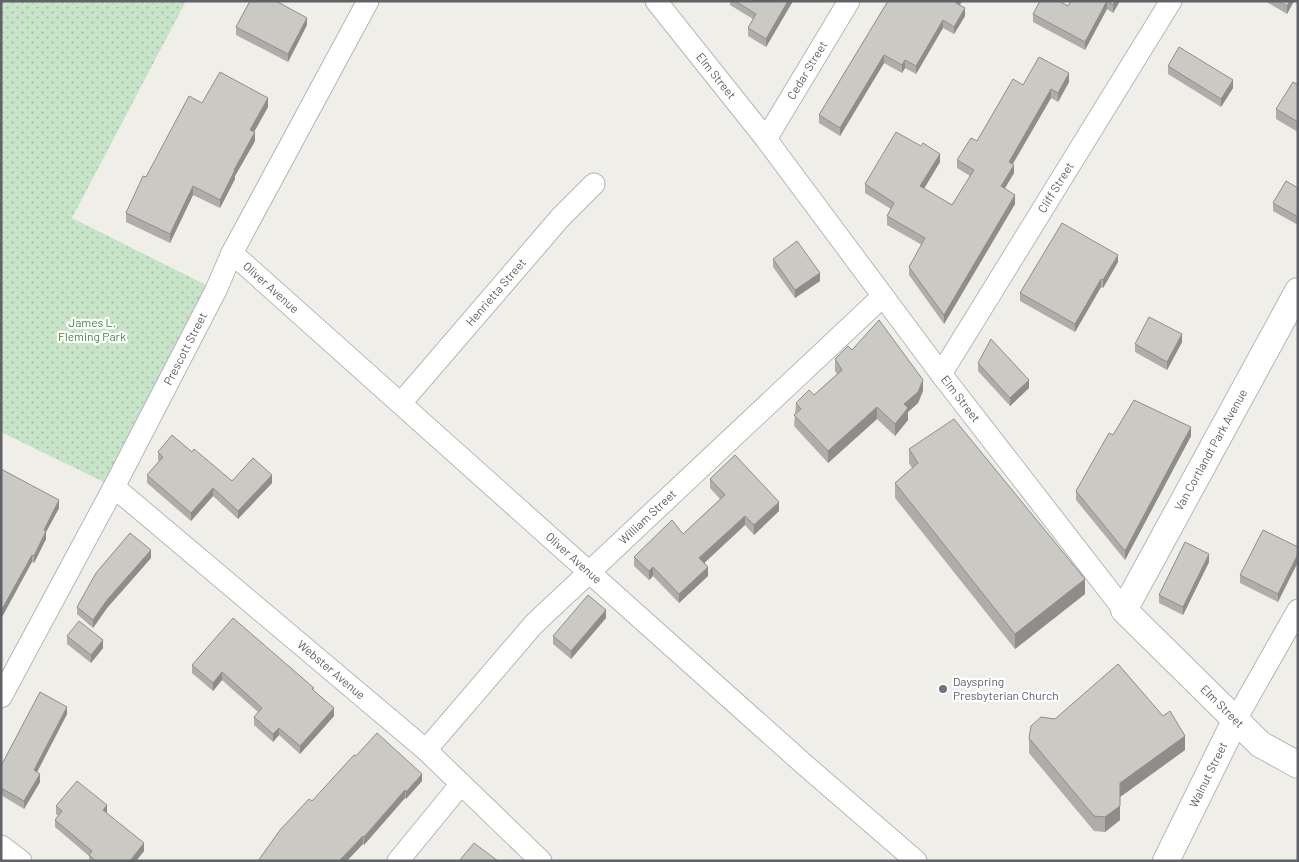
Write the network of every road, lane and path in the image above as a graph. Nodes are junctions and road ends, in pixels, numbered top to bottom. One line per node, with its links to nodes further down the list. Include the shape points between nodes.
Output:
1 (368, 1): 7 (street, Prescott Street)
2 (656, 1): 5 (street, Elm Street)
3 (849, 1): 5 (street, Cedar Street)
4 (1171, 1): 10 (street, Cliff Street)
5 (766, 139): 9 (street, Elm Street)
6 (594, 184): 11 (street, Henrietta Street, via 560,218)
7 (232, 253): 11 (street, Oliver Avenue); 12 (street, Prescott Street)
8 (1298, 291): 14 (street, Van Cortlandt Park Avenue)
9 (883, 296): 10 (street, Elm Street); 13 (street, William Street)
10 (941, 374): 14 (street, Elm Street)
11 (401, 403): 13 (street, Oliver Avenue)
12 (114, 487): 16 (street, Prescott Street); 18 (street, Webster Avenue)
13 (588, 572): 18 (street, William Street, via 534,624); 25 (street, Oliver Avenue)
14 (1124, 610): 17 (street, Elm Street)
15 (1298, 610): 17 (street, Walnut Street)
16 (1, 697)
17 (1235, 721): 19 (street, Elm Street, via 1260,744); 26 (street, Walnut Street)
18 (426, 750): 20 (street, Webster Avenue)
19 (1298, 765)
20 (461, 784): 23 (street); 24 (street, Webster Avenue)
21 (1, 846): 22 (street)
22 (21, 861)
23 (398, 861)
24 (541, 861)
25 (916, 861)
26 (1166, 861)

